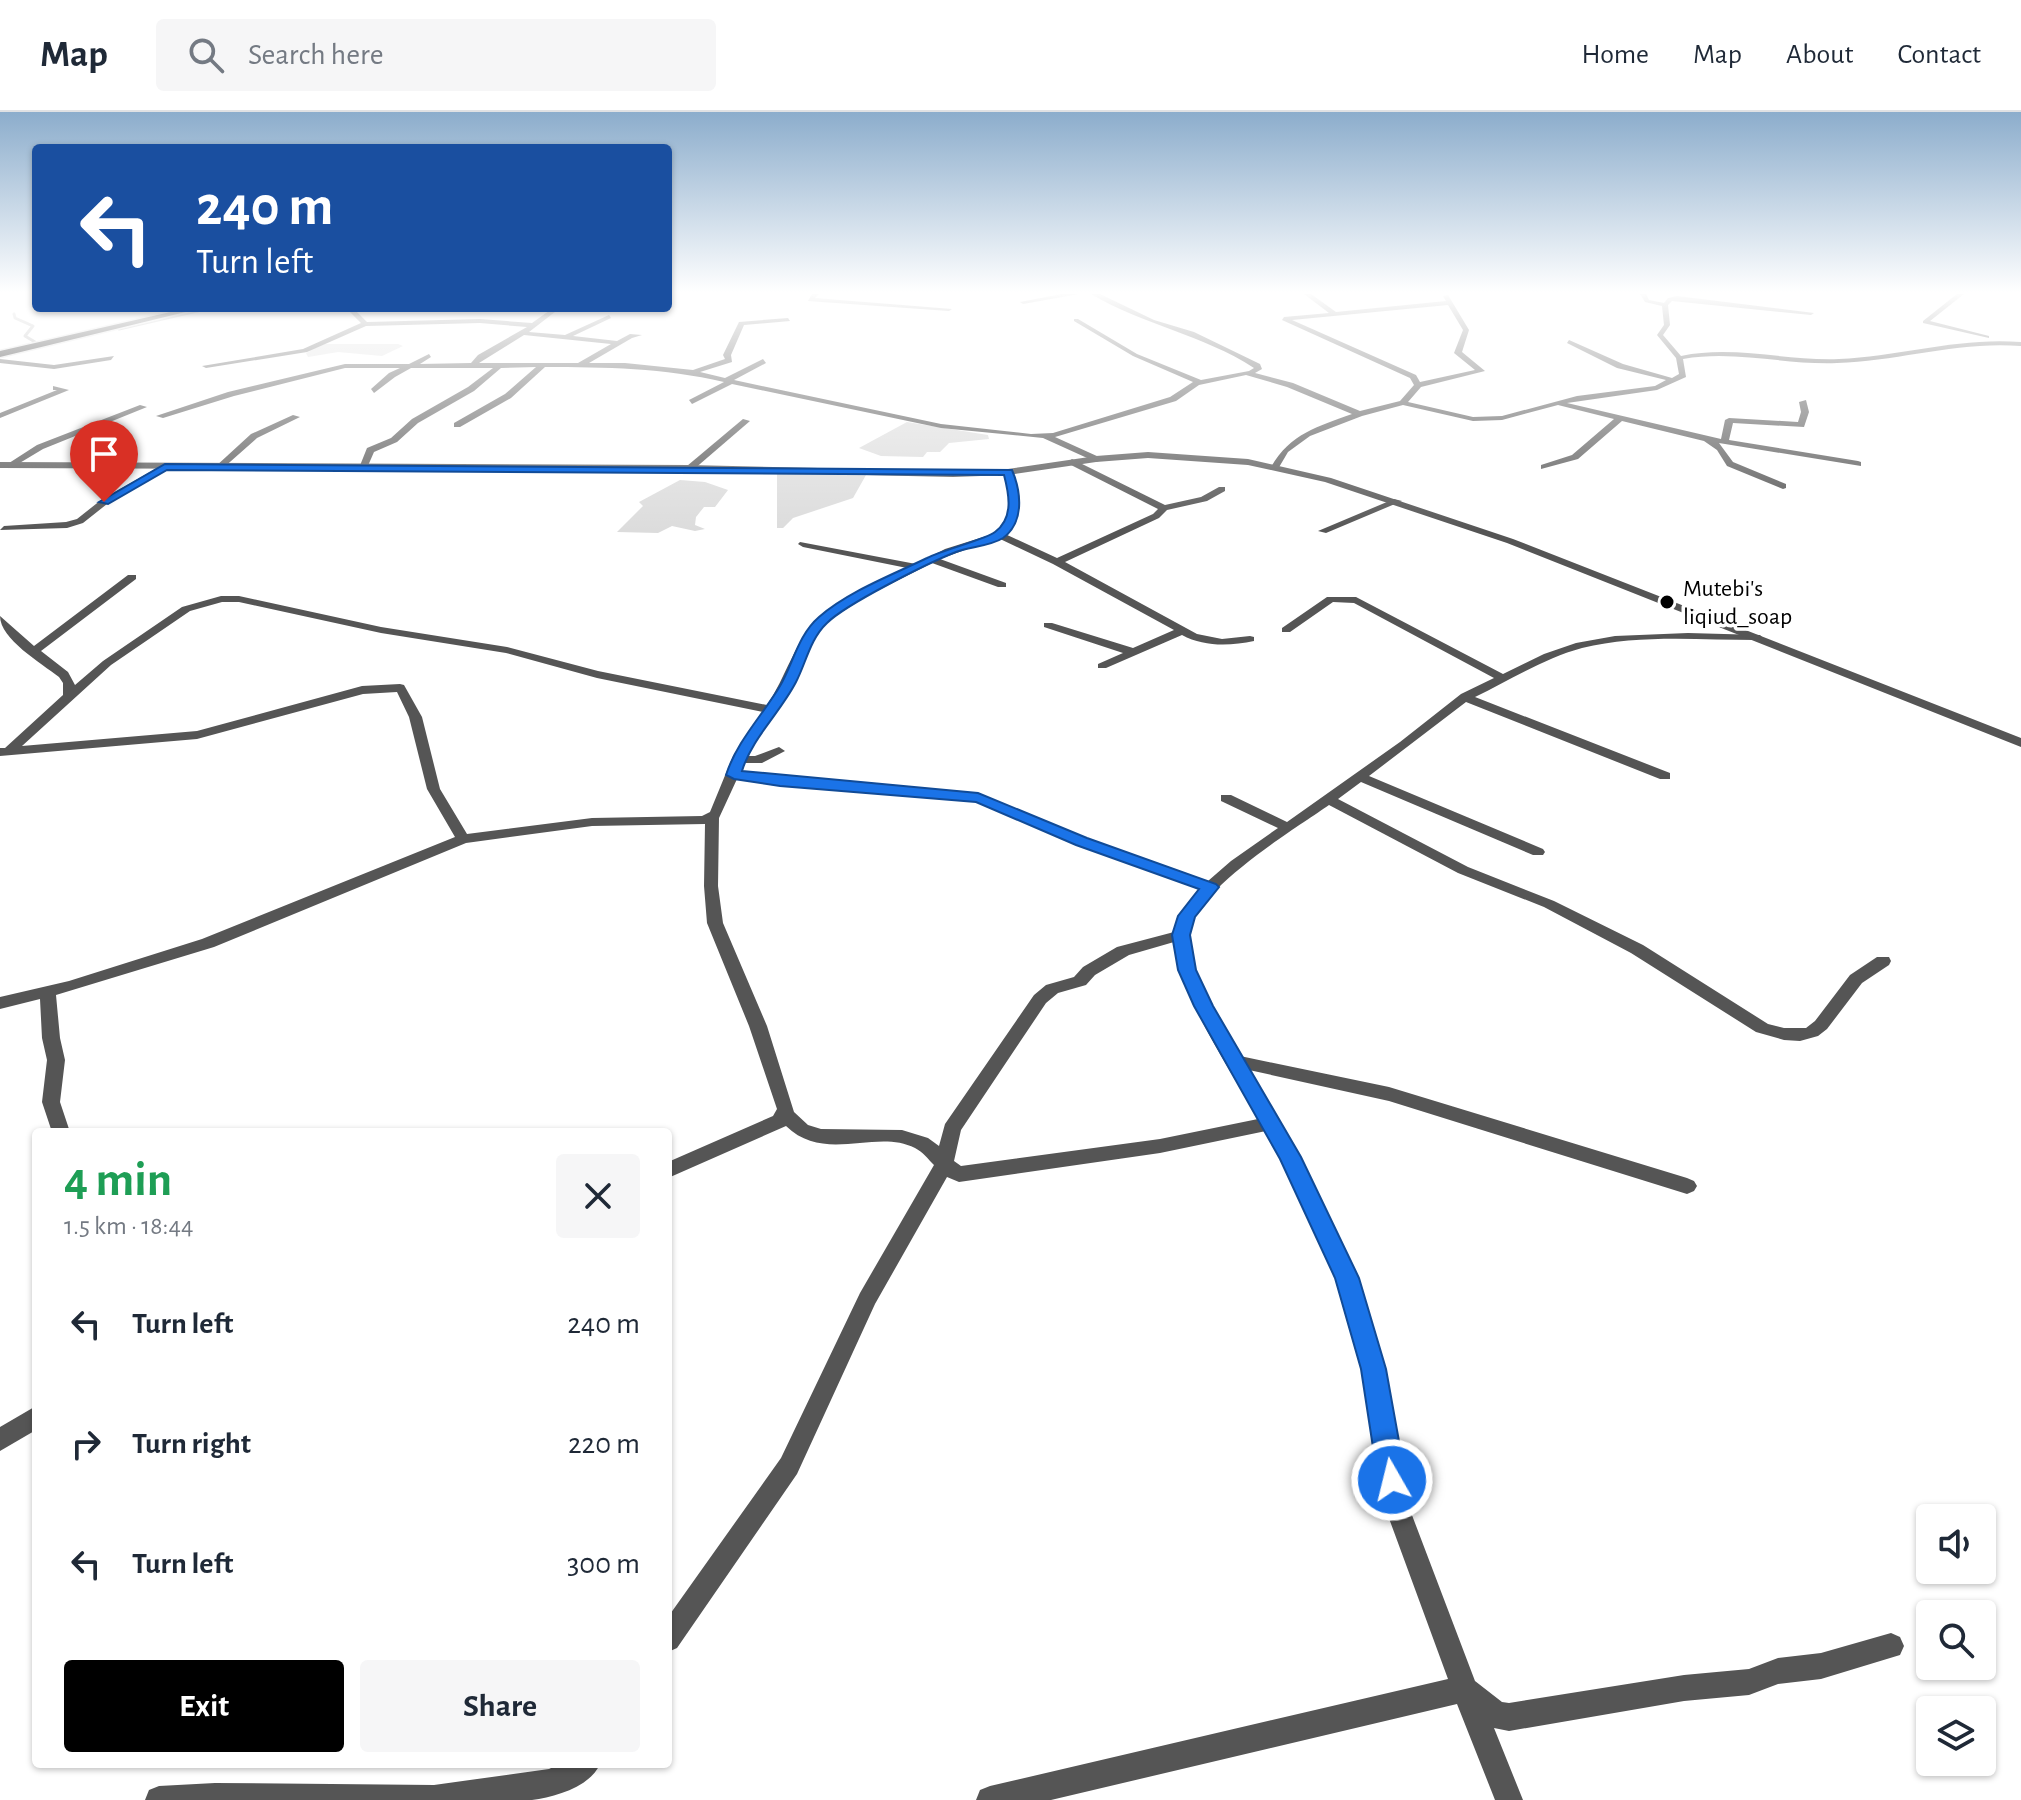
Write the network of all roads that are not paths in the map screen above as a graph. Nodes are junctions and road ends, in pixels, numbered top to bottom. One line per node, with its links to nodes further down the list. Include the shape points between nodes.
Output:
1 (316, 373): 26 (street)
2 (398, 373): 18 (street)
3 (491, 373): 42 (street, via 394,440 370,450)
4 (534, 373): 30 (street, via 508,396)
5 (694, 373): 14 (street)
6 (744, 373): 14 (street)
7 (1178, 373): 15 (street)
8 (1250, 373): 15 (street); 24 (street)
9 (1405, 373): 16 (street)
10 (1477, 373): 16 (street)
11 (1646, 373): 13 (street)
12 (1684, 373): 13 (street)
13 (1673, 380): 22 (street, via 1657,388)
14 (729, 381): 19 (street); 31 (street, via 941,426)
15 (1202, 383): 31 (street, via 1173,399)
16 (1418, 385): 21 (street)
17 (56, 388): 25 (street, via 65,390)
18 (374, 391)
19 (692, 402)
20 (1803, 402): 33 (street, via 1801,425 1732,419)
21 (1403, 403): 22 (street, via 1486,419); 24 (street)
22 (1560, 404): 28 (street)
23 (143, 407): 37 (street)
24 (1359, 414): 40 (street, via 1295,441)
25 (0, 416)
26 (160, 416)
27 (296, 417): 39 (street, via 254,436)
28 (1620, 418): 32 (street); 41 (street, via 1575,457)
29 (746, 421): 43 (street)
30 (457, 425)
31 (1046, 436): 34 (street)
32 (1705, 439): 33 (street); 45 (street, via 1720,448 1730,464)
33 (1724, 442): 36 (street)
34 (1096, 459): 35 (street); 40 (street, via 1185,456)
35 (1072, 462): 44 (street); 48 (street)
36 (1858, 464)
37 (5, 465): 38 (street)
38 (165, 467): 39 (street); 49 (street, via 80,521)
39 (219, 467): 42 (street)
40 (1275, 467): 47 (street)
41 (1544, 467)
42 (363, 468): 43 (street)
43 (690, 468): 44 (street)
44 (1008, 472): 51 (street, via 1014,513)
45 (1783, 486)
46 (1222, 489): 48 (street)
47 (1397, 501): 50 (street); 62 (street)
48 (1164, 508): 54 (street)
49 (4, 529)
50 (1323, 531)
51 (999, 535): 53 (street); 54 (street)
52 (803, 544): 55 (street)
53 (932, 560): 55 (street); 57 (street)
54 (1057, 562): 61 (street)
55 (917, 567): 70 (street, via 822,620)
56 (132, 577): 64 (street)
57 (1002, 585)
58 (0, 619): 64 (street)
59 (1048, 625): 65 (street)
60 (1286, 630): 67 (street, via 1331,599 1356,600)
61 (1182, 631): 63 (street, via 1206,640); 65 (street)
62 (1756, 637): 67 (street, via 1592,643); 71 (street)
63 (1250, 639)
64 (33, 652): 68 (street, via 64,675)
65 (1132, 652): 66 (street)
66 (1102, 666)
67 (1502, 678): 69 (street)
68 (69, 696): 70 (street, via 186,609 239,599 507,650); 72 (street)
69 (1465, 697): 76 (street); 77 (street)
70 (771, 710): 74 (street)
71 (2021, 743)
72 (5, 751): 82 (street, via 197,735 362,690 400,688 418,722 438,798)
73 (779, 751): 74 (street, via 757,760)
74 (739, 759): 75 (street)
75 (734, 775): 80 (street); 84 (street, via 978,797)
76 (1665, 776)
77 (1360, 777): 79 (street); 83 (street)
78 (1226, 798): 81 (street)
79 (1330, 800): 81 (street); 86 (street, via 1463,870 1549,904 1637,949 1783,1036 1801,1036 1825,1023 1855,980)
80 (712, 816): 82 (street, via 684,822 592,822); 90 (street, via 715,923 758,1026)
81 (1287, 827): 84 (street)
82 (463, 839): 87 (street, via 208,943)
83 (1538, 852)
84 (1210, 887): 85 (street, via 1187,916)
85 (1181, 935): 89 (street, via 1187,970); 93 (street, via 1123,951 1080,981 1052,989 1040,999 952,1129)
86 (1883, 961)
87 (48, 993): 88 (street); 92 (street, via 56,1060 51,1102)
88 (0, 1003)
89 (1236, 1061): 91 (street); 95 (street, via 1389,1094)
90 (784, 1113): 93 (street, via 806,1133 820,1136 913,1139 927,1144); 94 (street, via 780,1121)
91 (1271, 1123): 93 (street, via 1145,1148 959,1174); 100 (street, via 1347,1278 1373,1369 1395,1502)
92 (60, 1128)
93 (944, 1165): 98 (street, via 867,1299 789,1466)
94 (672, 1168)
95 (1687, 1186)
96 (32, 1420): 97 (street)
97 (0, 1440)
98 (672, 1633)
99 (1891, 1646): 100 (street, via 1749,1682 1509,1717 1496,1715)
100 (1464, 1689): 103 (street); 104 (street)
101 (579, 1768): 102 (street, via 553,1783 434,1799)
102 (159, 1800)
103 (990, 1800)
104 (1509, 1800)

